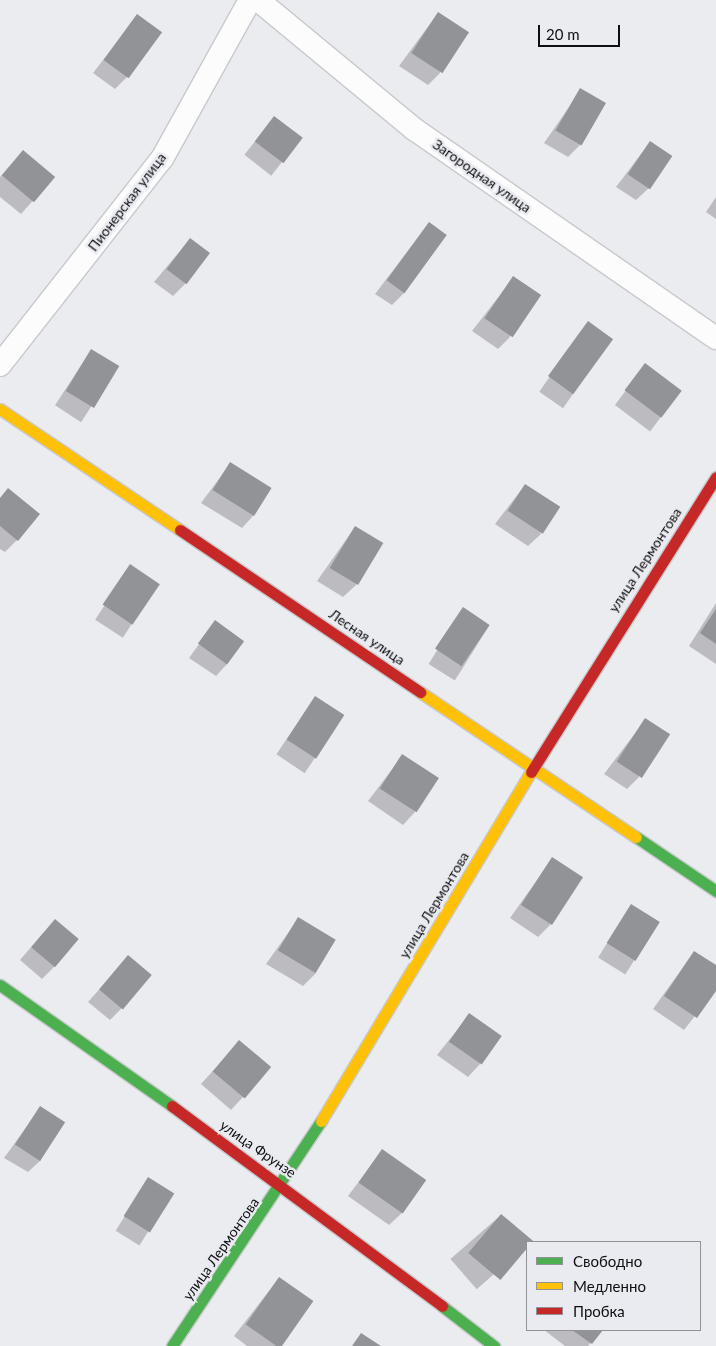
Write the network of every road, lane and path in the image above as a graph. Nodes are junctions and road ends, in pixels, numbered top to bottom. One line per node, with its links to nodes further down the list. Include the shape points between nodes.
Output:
1 (250, 0): 4 (street, Пионерская улица, via 163,157)
2 (258, 0): 3 (street, Загородная улица, via 414,128)
3 (716, 338)
4 (0, 365)
5 (0, 409): 7 (street, Лесная улица)
6 (716, 479): 7 (street, улица Лермонтова)
7 (534, 767): 8 (street, Лесная улица); 10 (street, улица Лермонтова)
8 (716, 892)
9 (0, 985): 10 (street, улица Фрунзе)
10 (283, 1185): 11 (street, улица Лермонтова); 12 (street, улица Фрунзе)
11 (172, 1346)
12 (494, 1346)

